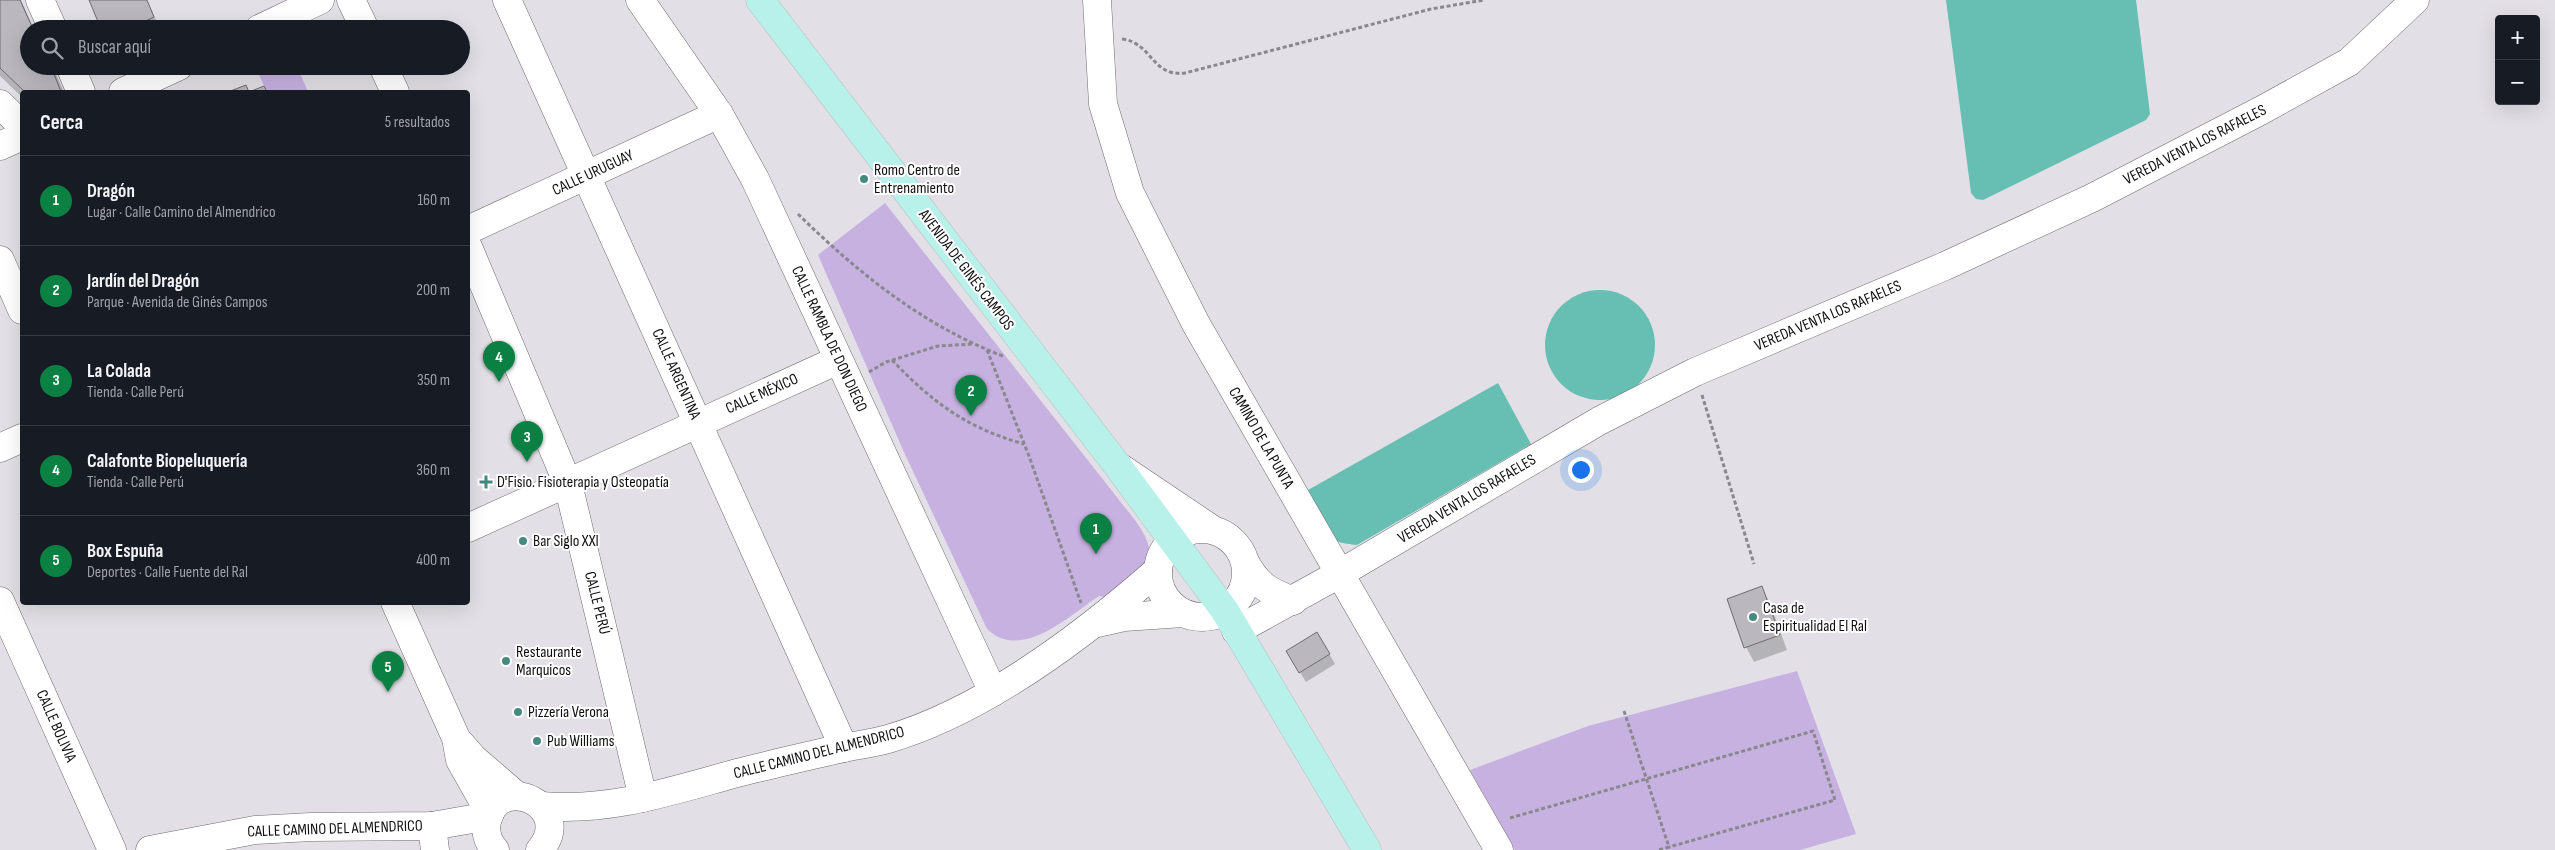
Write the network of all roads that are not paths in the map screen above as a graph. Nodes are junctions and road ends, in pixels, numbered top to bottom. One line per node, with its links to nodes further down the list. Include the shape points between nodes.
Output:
1 (40, 0): 9 (street)
2 (320, 0): 10 (street)
3 (351, 0): 11 (street)
4 (507, 0): 23 (street, CALLE ARGENTINA)
5 (640, 0): 19 (street, CALLE RAMBLA DE DON DIEGO)
6 (760, 0): 32 (main road, AVENIDA DE GINÉS CAMPOS)
7 (1097, 0): 39 (street, CAMINO DE LA PUNTA, via 1103,104 1130,193 1196,324)
8 (2415, 0): 39 (street, VEREDA VENTA LOS RAFAELES, via 2349,62 2262,110 2092,198 1945,266 1695,372 1599,421)
9 (49, 20)
10 (278, 20)
11 (361, 20)
12 (74, 75): 15 (street)
13 (160, 75): 16 (street)
14 (387, 75): 17 (street)
15 (80, 90)
16 (127, 90)
17 (394, 90)
18 (0, 104): 20 (street)
19 (719, 114): 23 (street, CALLE URUGUAY); 28 (street, CALLE RAMBLA DE DON DIEGO, via 755,178)
20 (20, 124)
21 (20, 137): 22 (street)
22 (0, 146)
23 (586, 176): 24 (street, CALLE URUGUAY); 29 (street, CALLE ARGENTINA)
24 (470, 229)
25 (470, 251): 33 (street, CALLE PERÚ)
26 (0, 260): 27 (street)
27 (20, 305)
28 (843, 372): 29 (street, CALLE MÉXICO); 46 (street, CALLE RAMBLA DE DON DIEGO)
29 (698, 422): 33 (street, CALLE MÉXICO); 48 (street, CALLE ARGENTINA)
30 (20, 439): 31 (street)
31 (0, 448)
32 (1117, 465): 35 (street); 36 (main road, AVENIDA DE GINÉS CAMPOS)
33 (568, 484): 34 (street, CALLE MÉXICO); 50 (street, CALLE PERÚ)
34 (470, 527)
35 (1213, 530): 36 (street, via 1198,529); 37 (street, via 1238,548)
36 (1173, 539): 38 (street, via 1164,550); 44 (main road, AVENIDA DE GINÉS CAMPOS)
37 (1245, 562): 40 (street, via 1256,581 1271,592); 44 (street, via 1246,576)
38 (1158, 570): 43 (street, via 1162,592); 45 (street, CALLE CAMINO DEL ALMENDRICO)
39 (1339, 574): 40 (street, VEREDA VENTA LOS RAFAELES); 61 (street, CAMINO DE LA PUNTA)
40 (1293, 601): 44 (street, VEREDA VENTA LOS RAFAELES)
41 (0, 602): 58 (street, CALLE BOLIVIA)
42 (396, 605): 47 (street)
43 (1182, 613): 44 (street, VEREDA VENTA LOS RAFAELES); 45 (street, VEREDA VENTA LOS RAFAELES, via 1124,617)
44 (1231, 621): 60 (main road, AVENIDA DE GINÉS CAMPOS)
45 (1093, 625): 46 (street, CALLE CAMINO DEL ALMENDRICO)
46 (993, 692): 48 (street, CALLE CAMINO DEL ALMENDRICO, via 948,716 888,739)
47 (456, 738): 49 (street); 51 (street, via 473,758)
48 (844, 748): 50 (street, CALLE CAMINO DEL ALMENDRICO)
49 (468, 778): 53 (street); 54 (street, via 462,801)
50 (644, 798): 52 (street, CALLE CAMINO DEL ALMENDRICO)
51 (529, 801): 52 (street, CALLE CAMINO DEL ALMENDRICO, via 565,808); 53 (street, via 500,802); 57 (street, via 548,819 550,828)
52 (605, 806): 57 (street, CALLE CAMINO DEL ALMENDRICO)
53 (489, 815): 54 (street, CALLE CAMINO DEL ALMENDRICO); 56 (street, via 486,831)
54 (436, 833): 55 (street, CALLE CAMINO DEL ALMENDRICO, via 311,827); 56 (street, CALLE CAMINO DEL ALMENDRICO)
55 (256, 840): 59 (street, CALLE CAMINO DEL ALMENDRICO)
56 (494, 848)
57 (541, 848)
58 (112, 850)
59 (150, 850)
60 (1367, 850)
61 (1499, 850)

